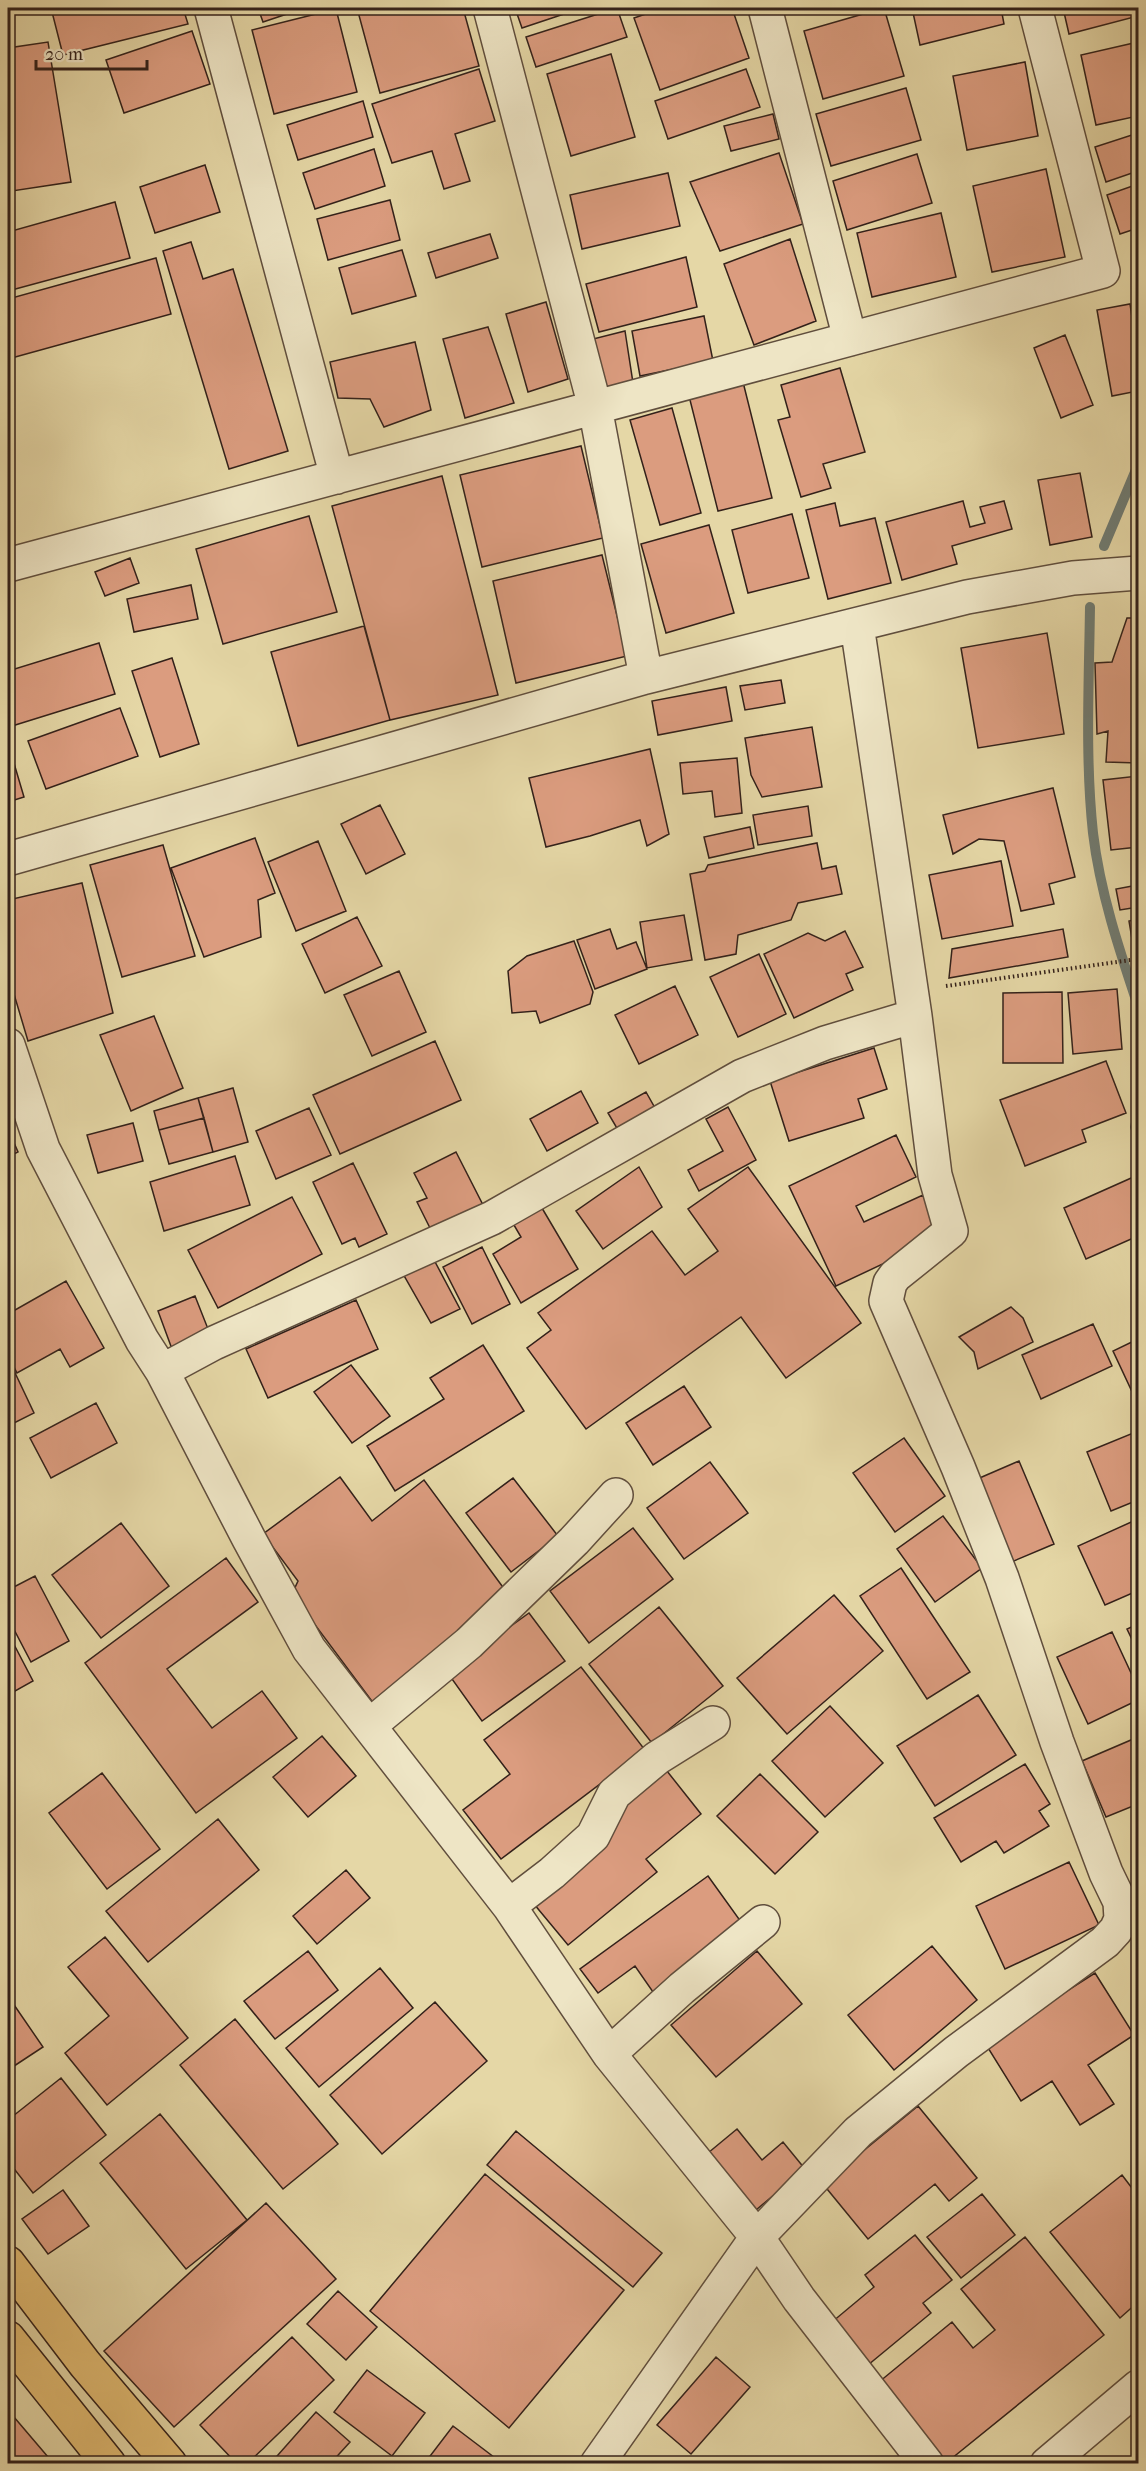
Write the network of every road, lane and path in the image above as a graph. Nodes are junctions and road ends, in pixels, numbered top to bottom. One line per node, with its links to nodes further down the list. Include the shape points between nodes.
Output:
1 (211, 8): 7 (street)
2 (490, 8): 6 (street)
3 (765, 8): 5 (street)
4 (1035, 8): 5 (street, via 1103,271)
5 (850, 339): 6 (street)
6 (595, 407): 7 (street); 11 (street)
7 (337, 477): 8 (street)
8 (8, 565)
9 (1138, 573): 10 (street, via 1073,578 967,597)
10 (857, 625): 11 (street); 14 (street)
11 (646, 677): 12 (street)
12 (8, 858)
13 (1138, 959): 14 (path)
14 (914, 1003): 16 (street, via 742,1076 492,1218 214,1343); 23 (street, via 935,1175 951,1231 896,1276 886,1301 1002,1578 1057,1742 1122,1913 1106,1942 956,2052 858,2132)
15 (8, 1045): 16 (street, via 43,1149)
16 (162, 1371): 19 (street, via 309,1649)
17 (616, 1495): 19 (street, via 469,1643)
18 (713, 1723): 20 (street, via 657,1758 614,1794 593,1836)
19 (369, 1726): 20 (street)
20 (509, 1906): 22 (street)
21 (763, 1922): 22 (street)
22 (609, 2054): 23 (street)
23 (757, 2237): 29 (street); 30 (street, via 799,2299)
24 (8, 2263): 28 (main road, via 85,2364)
25 (8, 2338): 27 (main road)
26 (1138, 2387): 31 (street)
27 (109, 2463)
28 (170, 2463)
29 (597, 2463)
30 (927, 2463)
31 (1047, 2463)

